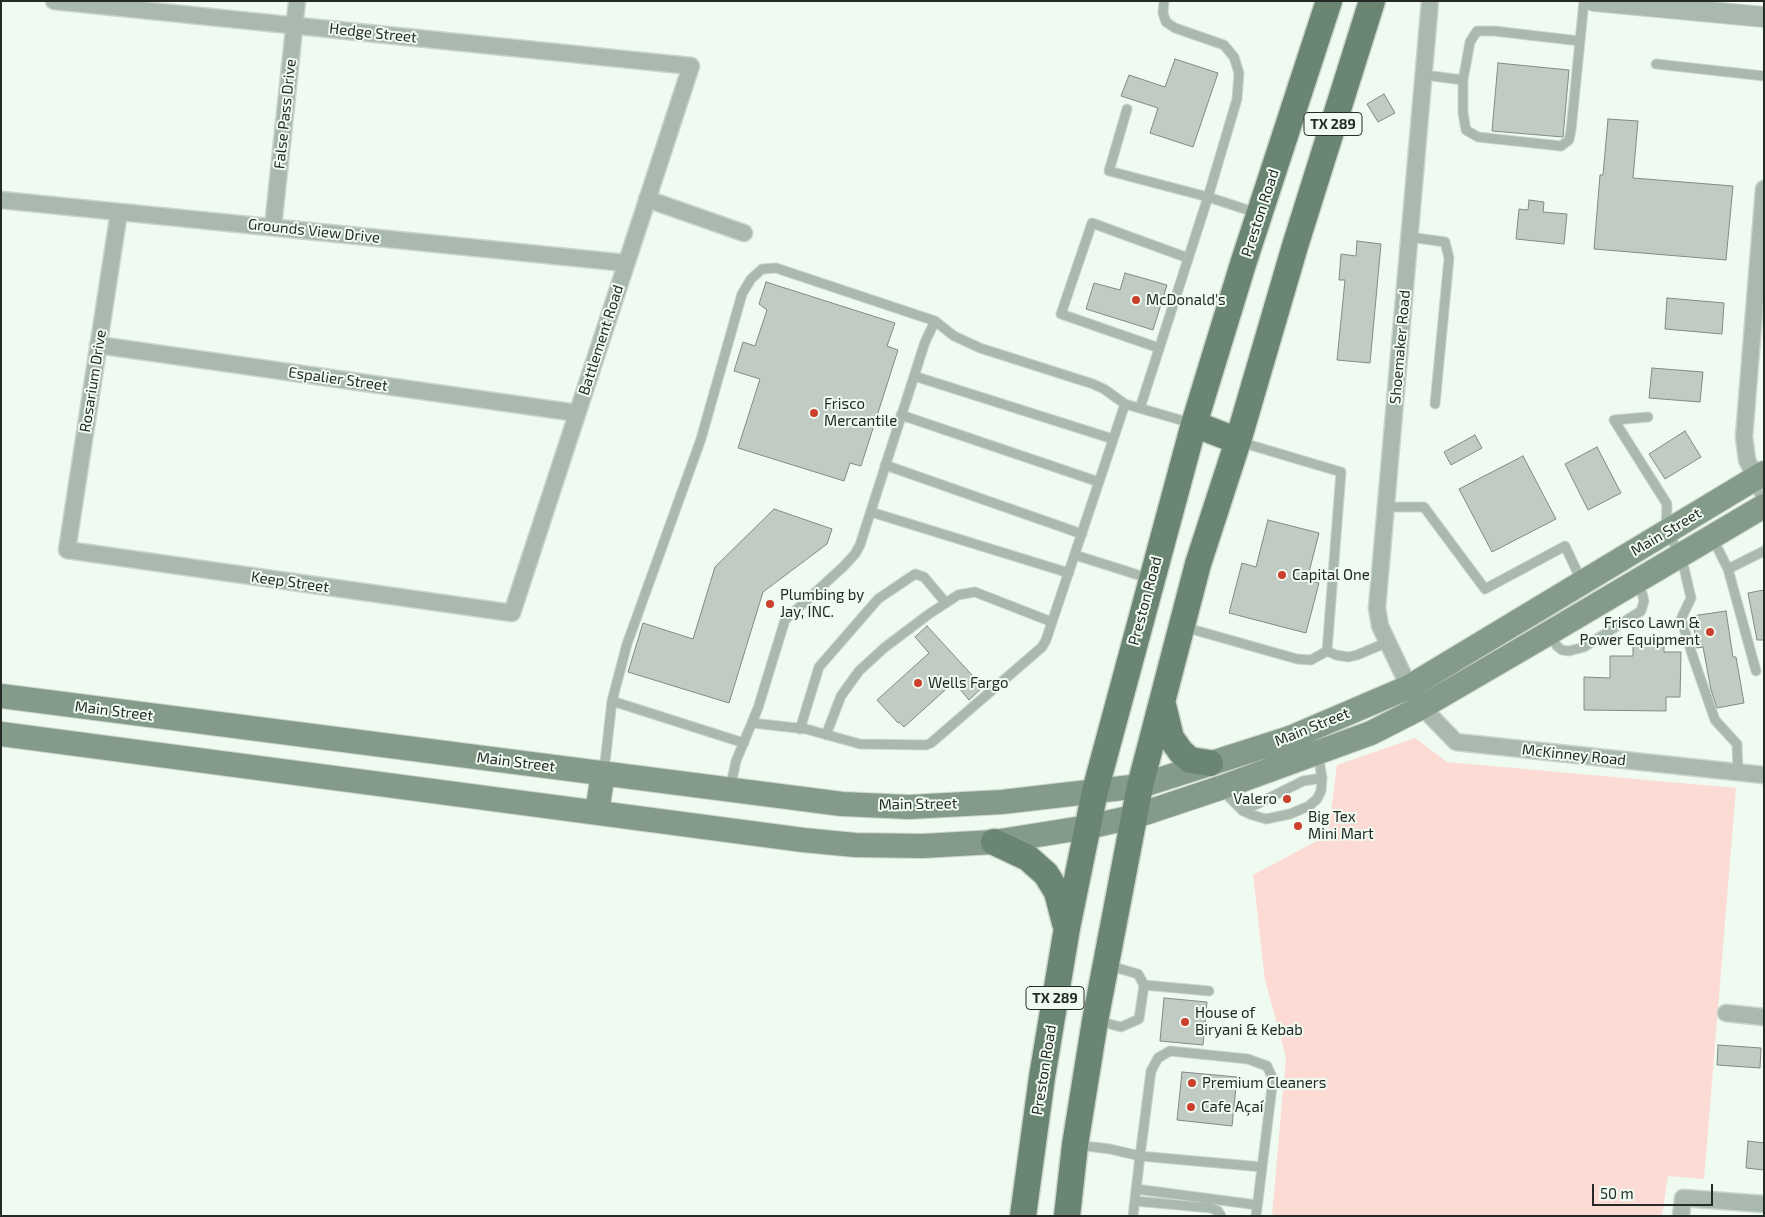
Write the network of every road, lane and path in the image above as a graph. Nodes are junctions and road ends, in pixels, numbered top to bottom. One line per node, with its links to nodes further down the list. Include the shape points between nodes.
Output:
1 (54, 1): 11 (street, Hedge Street)
2 (298, 1): 11 (street, False Pass Drive)
3 (1164, 1): 20 (lane, via 1162,13 1166,22 1224,45 1234,57 1239,73 1236,99)
4 (1329, 1): 24 (main road, Preston Road / TX 289)
5 (1372, 1): 43 (main road, TX 289)
6 (1430, 1): 15 (street, Shoemaker Road)
7 (1584, 1): 12 (lane)
8 (1594, 1): 9 (street)
9 (1681, 5): 10 (street)
10 (1764, 16)
11 (295, 25): 14 (street, Hedge Street); 25 (street, False Pass Drive)
12 (1580, 41): 17 (lane, via 1477,31 1470,42); 17 (lane, via 1571,130 1569,140 1561,146 1478,137 1466,130)
13 (1656, 64): 16 (lane)
14 (691, 66): 21 (street, Battlement Road)
15 (1424, 75): 17 (lane); 27 (street, Shoemaker Road)
16 (1764, 76)
17 (1463, 80)
18 (1127, 110): 20 (lane, via 1108,172)
19 (1764, 191): 30 (street)
20 (1208, 197): 24 (lane); 28 (lane)
21 (647, 199): 26 (street); 29 (street, Battlement Road)
22 (1, 200): 23 (street, Grounds View Drive)
23 (118, 212): 25 (street, Grounds View Drive); 32 (street, Rosarium Drive)
24 (1260, 214): 41 (main road, Preston Road / TX 289)
25 (273, 227): 29 (street, Grounds View Drive)
26 (744, 233)
27 (1410, 237): 36 (lane, via 1445,242 1449,258); 48 (street, Shoemaker Road)
28 (1188, 258): 33 (lane); 33 (lane, via 1092,223 1061,314)
29 (626, 264): 38 (street, Battlement Road)
30 (1760, 286): 46 (street, via 1744,436 1747,460)
31 (935, 321): 34 (lane); 35 (lane, via 966,343 1093,384); 70 (lane, via 776,268 762,269 751,279 742,294 701,440 627,644)
32 (98, 346): 38 (street, Espalier Street); 53 (street, Rosarium Drive)
33 (1159, 348): 37 (lane)
34 (914, 376): 39 (lane); 42 (lane)
35 (1125, 404): 37 (lane); 42 (lane)
36 (1435, 404)
37 (1140, 408): 41 (lane)
38 (577, 413): 62 (street, Battlement Road)
39 (901, 415): 44 (lane); 45 (lane)
40 (1648, 417): 50 (lane, via 1614,420 1668,504)
41 (1194, 424): 43 (main road); 59 (main road, Preston Road / TX 289)
42 (1113, 439): 45 (lane)
43 (1238, 441): 64 (main road, TX 289, via 1198,564); 66 (lane, via 1341,472)
44 (885, 465): 49 (lane); 51 (lane)
45 (1099, 482): 51 (lane)
46 (1761, 482): 50 (main road, Main Street)
47 (1764, 506): 52 (main road, Main Street)
48 (1386, 507): 60 (lane, via 1424,507 1485,589 1566,546); 65 (street, Shoemaker Road, via 1377,608 1380,626)
49 (870, 512): 58 (lane); 72 (lane, via 855,554 785,620)
50 (1666, 532): 56 (lane); 60 (main road, Main Street)
51 (1082, 534): 55 (lane)
52 (1712, 537): 56 (main road, Main Street); 57 (lane)
53 (67, 550): 62 (street, Keep Street)
54 (1764, 551): 57 (lane)
55 (1075, 555): 58 (lane); 59 (lane)
56 (1681, 555): 69 (main road, Main Street, via 1549,633); 79 (lane, via 1691,598 1681,619 1716,720 1737,744)
57 (1728, 569): 67 (lane)
58 (1069, 573): 63 (lane)
59 (1151, 579): 86 (main road, Preston Road / TX 289)
60 (1582, 582): 69 (main road, Main Street)
61 (946, 603): 63 (lane, via 958,595 975,592); 73 (lane, via 924,577 916,574 878,599 819,667); 75 (lane, via 884,648 859,671 840,696)
62 (512, 614)
63 (1052, 622): 75 (lane, via 1042,647 931,743 860,744)
64 (1182, 626): 66 (lane, via 1296,659 1311,660); 71 (main road, TX 289)
65 (1388, 642): 66 (lane, via 1348,657); 69 (street, Shoemaker Road)
66 (1327, 651)
67 (1756, 671)
68 (1, 696): 80 (main road, Main Street)
69 (1415, 697): 77 (main road, Main Street, via 1371,733); 78 (main road, Main Street); 79 (street, McKinney Road, via 1456,742)
70 (612, 701): 76 (lane); 80 (lane)
71 (1162, 701): 78 (main road, via 1171,738 1178,748 1190,760); 83 (main road, TX 289)
72 (752, 723): 73 (lane); 76 (lane)
73 (800, 729): 75 (lane)
74 (1, 734): 88 (main road, Main Street)
75 (826, 736)
76 (744, 743): 85 (lane, via 736,761)
77 (1318, 752): 82 (lane); 84 (main road, Main Street)
78 (1210, 763): 83 (main road, Main Street)
79 (1738, 772): 81 (street, McKinney Road)
80 (603, 774): 85 (main road, Main Street); 88 (main road)
81 (1764, 775)
82 (1322, 778): 87 (lane, via 1303,781); 87 (lane, via 1322,792 1309,806 1266,819)
83 (1140, 786): 86 (main road, Main Street); 89 (main road, TX 289)
84 (1220, 788): 87 (lane); 89 (main road, Main Street)
85 (730, 790): 86 (main road, Main Street, via 842,804 909,807 1002,802)
86 (1094, 791): 90 (main road, Preston Road / TX 289)
87 (1244, 811)
88 (597, 812): 91 (main road, Main Street, via 855,845)
89 (1133, 817): 90 (main road, Main Street); 93 (main road, TX 289)
90 (1088, 827): 91 (main road, Main Street); 92 (main road, Preston Road / TX 289)
91 (994, 842): 92 (main road, via 1028,858 1046,874 1057,892)
92 (1067, 928): 106 (main road, Preston Road / TX 289)
93 (1106, 964): 94 (lane, via 1138,974); 98 (main road, TX 289)
94 (1144, 985): 95 (lane); 98 (lane, via 1139,1019 1121,1027)
95 (1209, 991)
96 (1726, 1012): 97 (street)
97 (1764, 1017)
98 (1095, 1020): 99 (main road, TX 289)
99 (1075, 1145): 100 (lane); 107 (main road, TX 289)
100 (1140, 1156): 101 (lane); 101 (lane, via 1151,1071 1158,1058 1170,1051 1248,1059 1267,1066 1273,1079); 102 (lane)
101 (1262, 1167): 105 (lane)
102 (1136, 1189): 103 (lane); 105 (lane)
103 (1135, 1201): 108 (lane); 109 (lane, via 1211,1208)
104 (1764, 1204): 111 (street, via 1683,1198)
105 (1257, 1205): 110 (lane)
106 (1023, 1216)
107 (1068, 1216)
108 (1133, 1216)
109 (1221, 1216)
110 (1256, 1216)
111 (1682, 1216)

